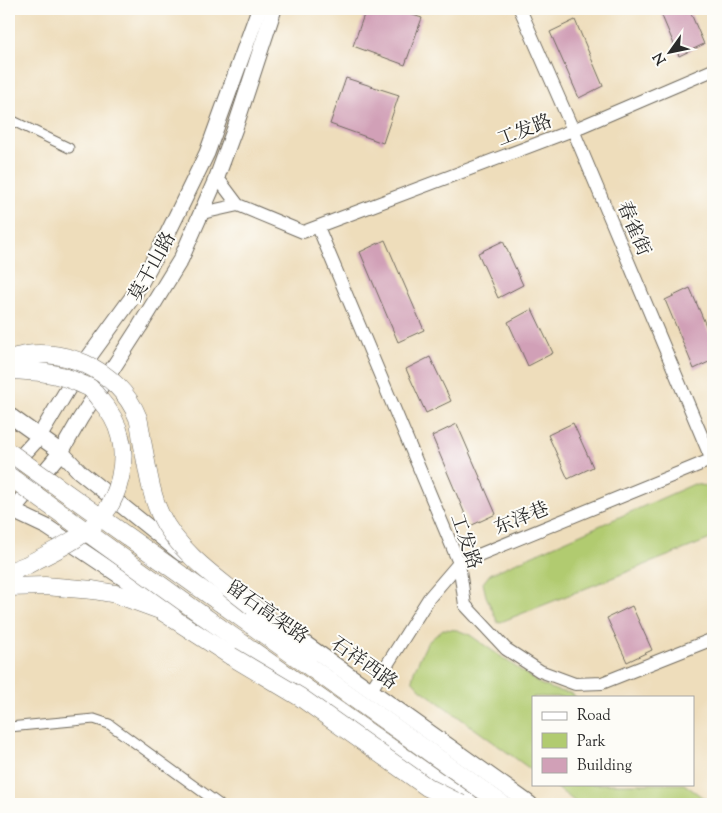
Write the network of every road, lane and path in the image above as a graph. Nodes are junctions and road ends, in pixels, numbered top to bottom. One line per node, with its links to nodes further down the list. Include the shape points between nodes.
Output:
1 (259, 9): 15 (main road, 莫干山路, via 207,153 165,239 134,295 78,372)
2 (274, 9): 8 (main road, 莫干山路)
3 (520, 9): 6 (street, 春雀街)
4 (713, 70): 6 (street, 工发路)
5 (9, 120): 7 (street)
6 (573, 130): 11 (street, 工发路); 18 (street, 春雀街)
7 (68, 148)
8 (218, 177): 9 (street); 10 (main road, 莫干山路)
9 (238, 205): 10 (street); 11 (street, 工发路, via 303,232)
10 (202, 213): 17 (main road, 莫干山路, via 181,258)
11 (318, 227): 22 (street, 工发路)
12 (9, 359): 28 (highway, bridge, via 46,354 65,356 102,373 117,385 138,418 151,487 160,515 179,544)
13 (9, 370): 23 (highway, bridge, via 68,377 90,388 116,426 123,449 120,480 113,498 93,526 78,538)
14 (9, 415): 15 (main road, 石祥西路)
15 (39, 437): 17 (main road, 石祥西路); 19 (main road, 莫干山路)
16 (9, 452): 28 (highway, 留石高架路, bridge)
17 (61, 452): 21 (main road, 莫干山路); 26 (main road, 石祥西路, via 80,472 210,576)
18 (713, 461): 22 (street, 东泽巷)
19 (9, 470)
20 (9, 476): 32 (highway, bridge)
21 (10, 511): 30 (main road, via 47,527 98,560)
22 (459, 563): 25 (street, 工发路, via 465,605 506,649 540,671 575,684 602,683); 26 (street, 东泽巷, via 429,598)
23 (9, 572)
24 (9, 587): 31 (highway, bridge, via 93,590 116,594 160,610 300,697 428,787)
25 (713, 639)
26 (371, 690): 35 (main road, 石祥西路)
27 (9, 727): 29 (street, via 94,719 109,724)
28 (407, 736): 34 (highway, 留石高架路)
29 (219, 804)
30 (450, 804)
31 (461, 804)
32 (470, 804)
33 (479, 804): 34 (main road, via 207,602)
34 (501, 804)
35 (530, 804)

